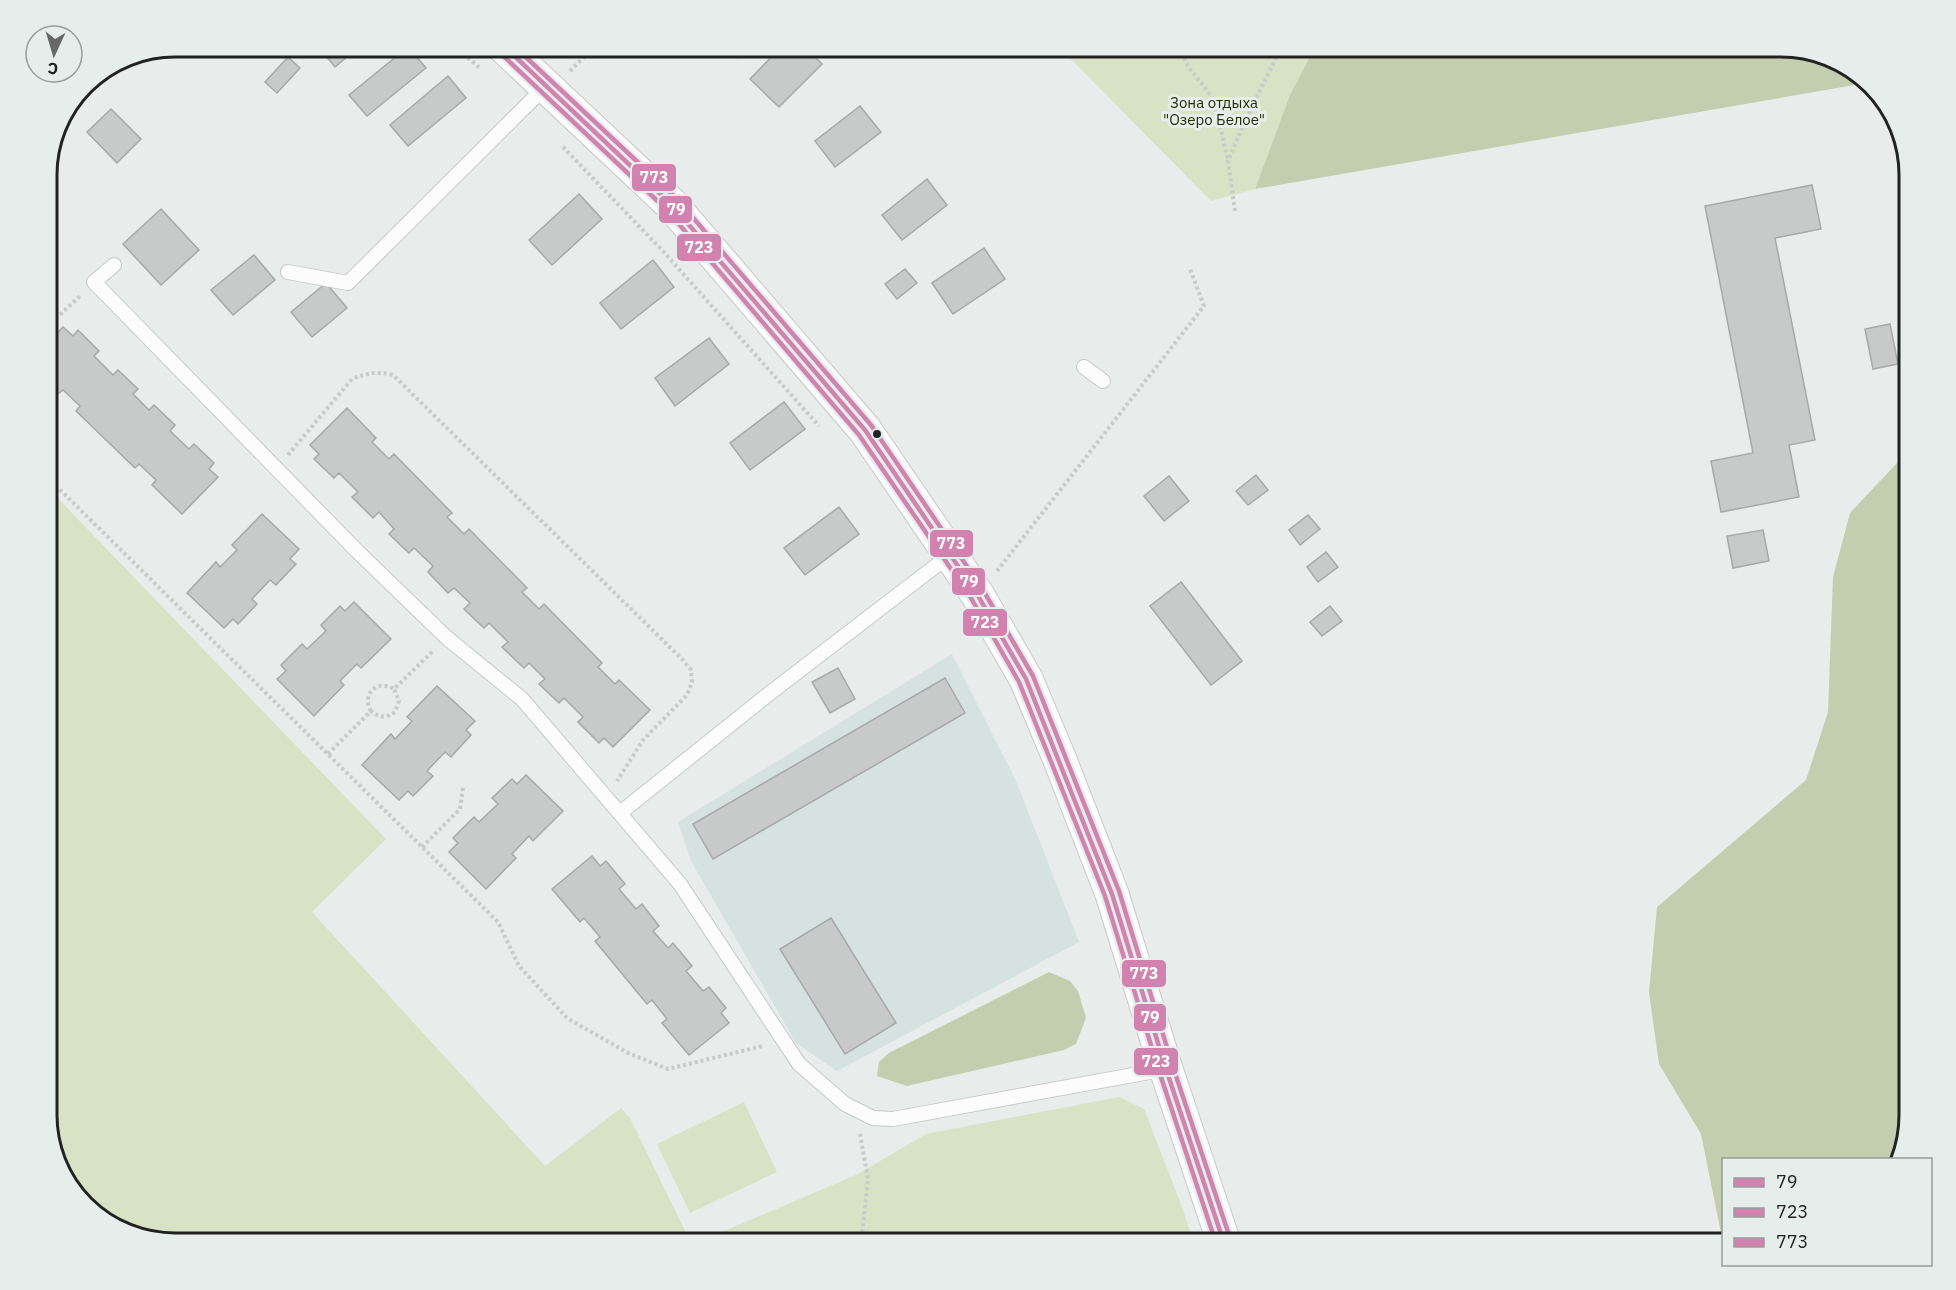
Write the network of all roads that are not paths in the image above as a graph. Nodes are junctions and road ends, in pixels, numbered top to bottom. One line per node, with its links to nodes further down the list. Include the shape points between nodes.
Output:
1 (515, 57): 2 (street)
2 (546, 86): 4 (lane, via 348,284); 7 (street, via 679,213 865,430)
3 (114, 265): 8 (lane, via 94,282 447,638 522,699)
4 (288, 272)
5 (1084, 367): 6 (lane)
6 (1103, 381)
7 (950, 555): 8 (lane); 9 (street, via 1026,679 1056,750 1112,894)
8 (620, 813): 9 (lane, via 680,884 799,1064 845,1104 873,1118 893,1119)
9 (1166, 1069): 10 (street)
10 (1220, 1233)

